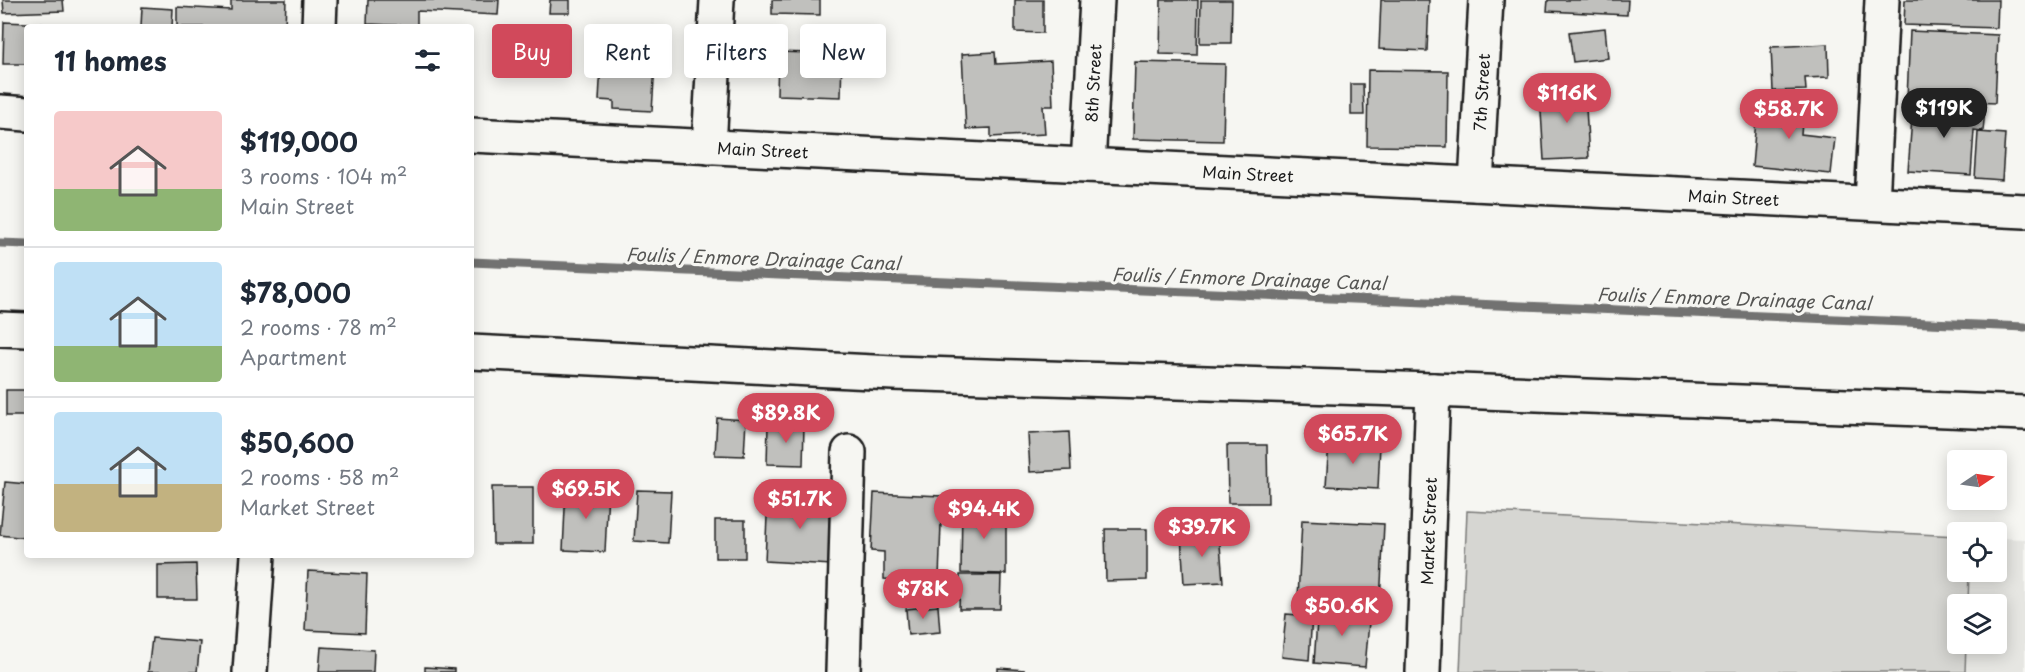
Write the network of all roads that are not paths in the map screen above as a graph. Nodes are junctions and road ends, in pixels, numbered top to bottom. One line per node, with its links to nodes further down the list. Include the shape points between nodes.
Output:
1 (320, 0): 6 (street)
2 (717, 0): 10 (street)
3 (1097, 0): 11 (street, 8th Street)
4 (1486, 0): 12 (street, 7th Street)
5 (1882, 0): 13 (street)
6 (319, 24)
7 (0, 112): 8 (street)
8 (24, 114)
9 (474, 135): 10 (street, Main Street)
10 (709, 147): 11 (street, Main Street)
11 (1088, 165): 12 (street, Main Street)
12 (1476, 184): 13 (street, Main Street)
13 (1872, 203): 14 (street, Main Street)
14 (2025, 211)
15 (0, 329): 16 (street)
16 (24, 330)
17 (474, 352): 18 (street, via 893,373)
18 (1433, 390): 19 (street); 24 (street, Market Street)
19 (2025, 413)
20 (849, 452): 23 (street)
21 (258, 558): 22 (street)
22 (250, 672)
23 (843, 672)
24 (1423, 672)

